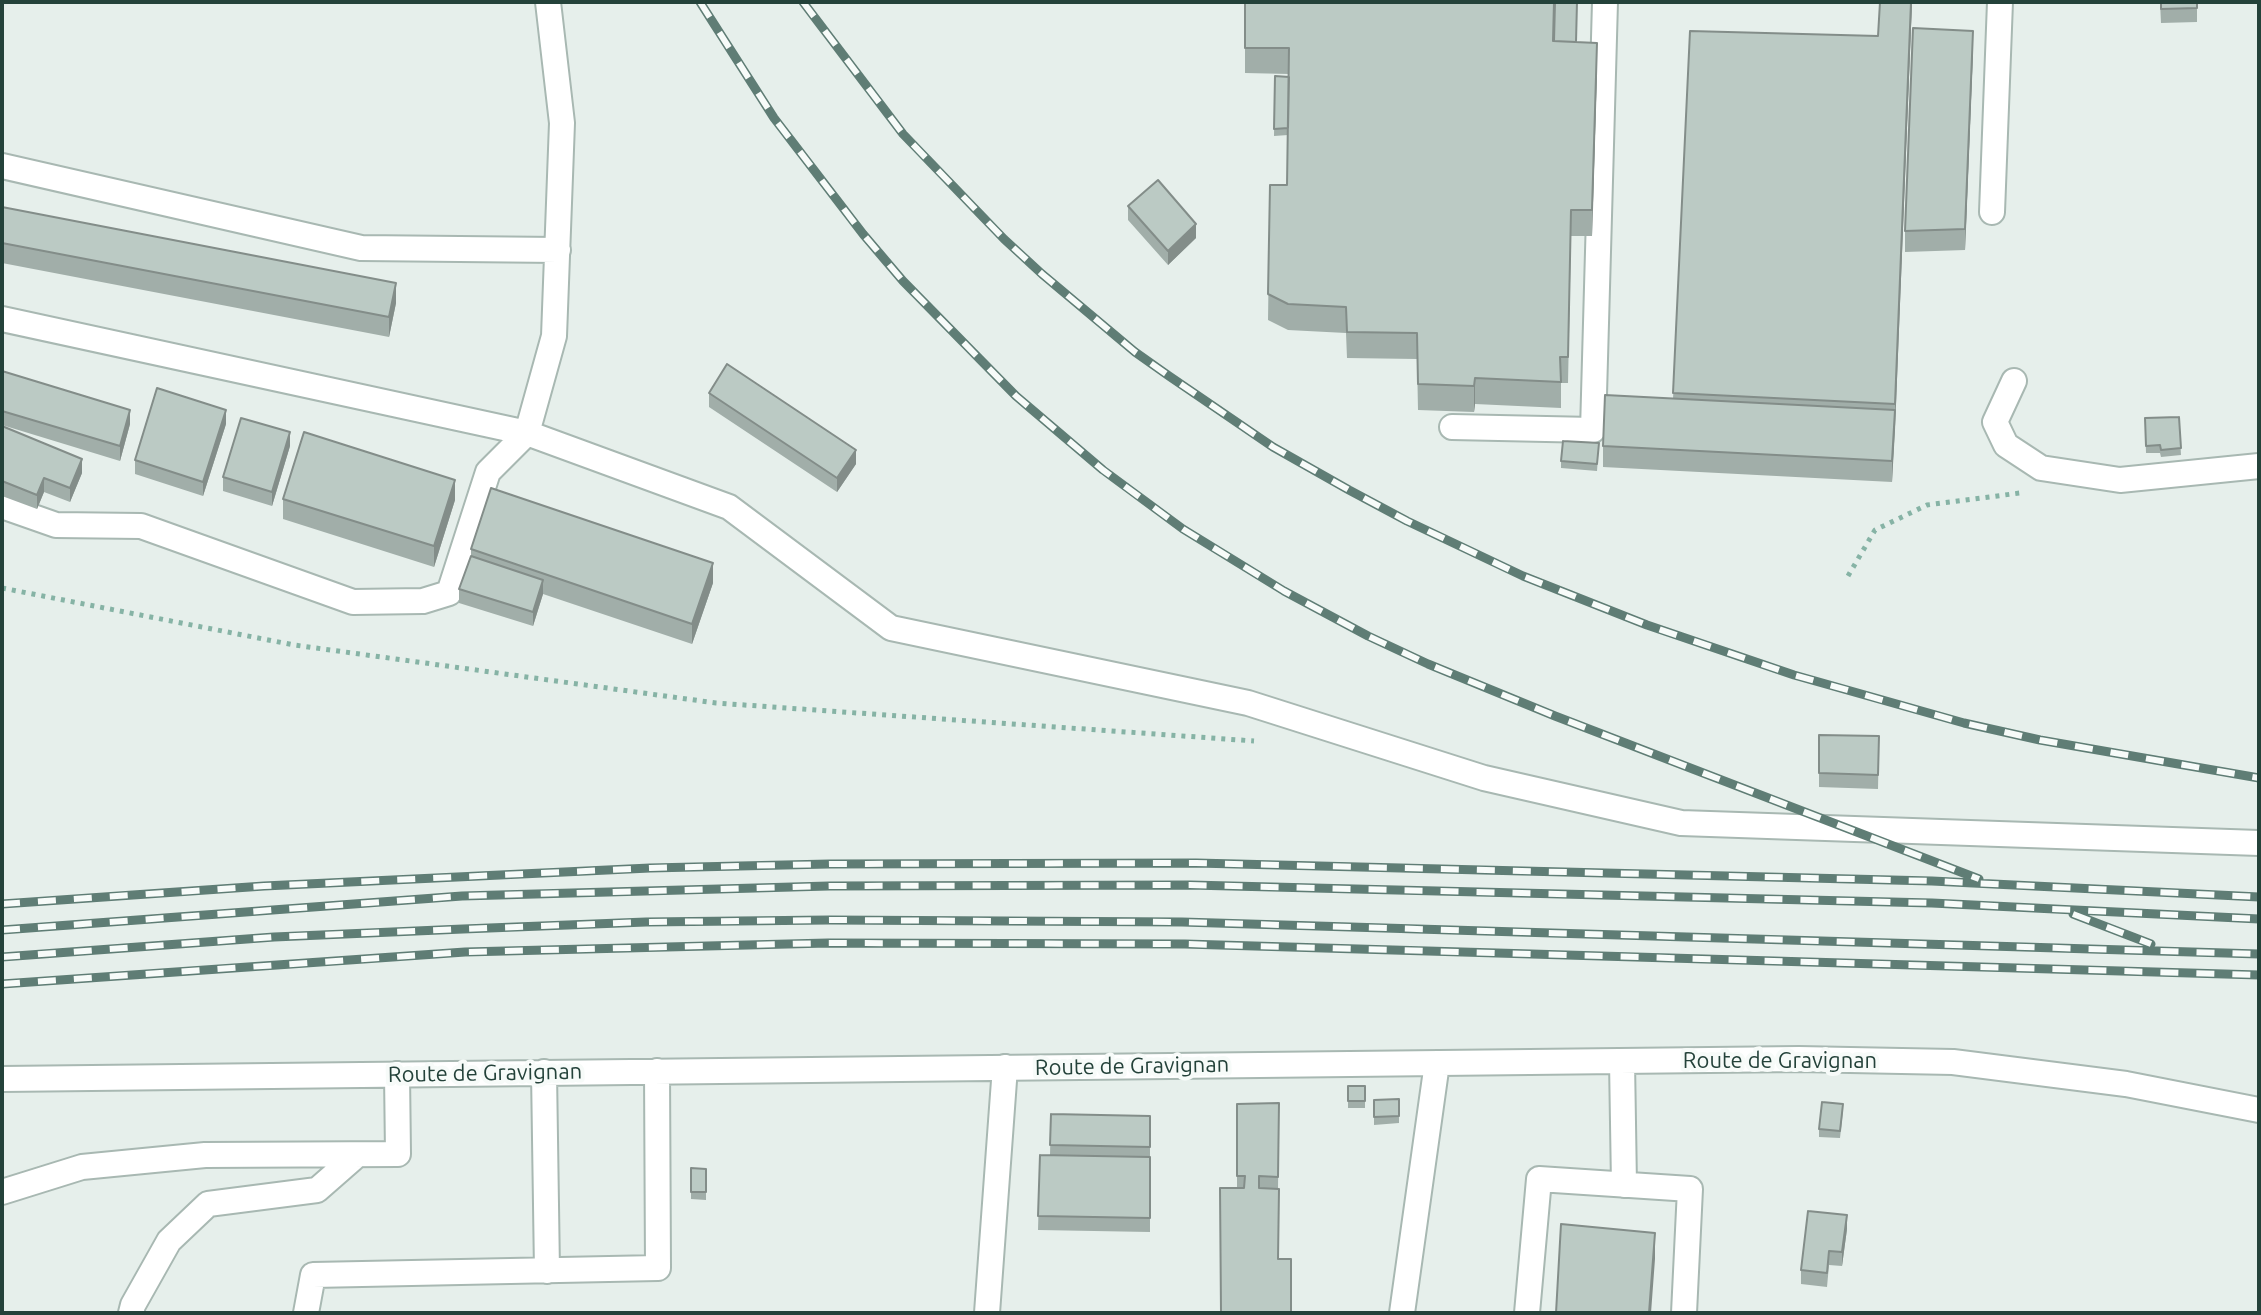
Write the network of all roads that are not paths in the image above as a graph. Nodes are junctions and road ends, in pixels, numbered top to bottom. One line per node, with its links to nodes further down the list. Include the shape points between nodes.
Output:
1 (548, 2): 6 (street, via 562,123)
2 (1605, 2): 9 (street, via 1593,430)
3 (2000, 2): 5 (street)
4 (2, 166): 6 (street, via 361,248)
5 (1992, 212)
6 (558, 250): 10 (street, via 554,336)
7 (2, 319): 10 (street)
8 (2014, 381): 11 (street, via 1995,422 2006,445 2041,468 2120,480)
9 (1452, 427)
10 (527, 433): 12 (street, via 488,472 449,593 423,601 353,602 141,526 56,525); 13 (street, via 729,507 891,628 1248,703 1484,778 1681,823)
11 (2259, 466)
12 (2, 506)
13 (2259, 843)
14 (1622, 1061): 15 (street, Route de Gravignan); 21 (street, Route de Gravignan, via 1953,1062 2126,1084); 23 (street)
15 (1437, 1063): 16 (street, Route de Gravignan); 29 (street)
16 (1005, 1067): 17 (street, Route de Gravignan); 28 (street)
17 (657, 1071): 18 (street, Route de Gravignan); 25 (street, via 658,1268)
18 (544, 1072): 19 (street, Route de Gravignan); 25 (street)
19 (397, 1074): 20 (street, Route de Gravignan); 22 (street, via 398,1154)
20 (2, 1079)
21 (2259, 1110)
22 (357, 1155): 24 (street, via 205,1155 82,1167); 26 (street, via 317,1190 208,1204 169,1241)
23 (1624, 1185): 30 (street, via 1539,1179); 31 (street, via 1690,1189)
24 (2, 1192)
25 (547, 1271): 27 (street, via 313,1275)
26 (131, 1313)
27 (306, 1313)
28 (987, 1313)
29 (1402, 1313)
30 (1527, 1313)
31 (1684, 1313)

